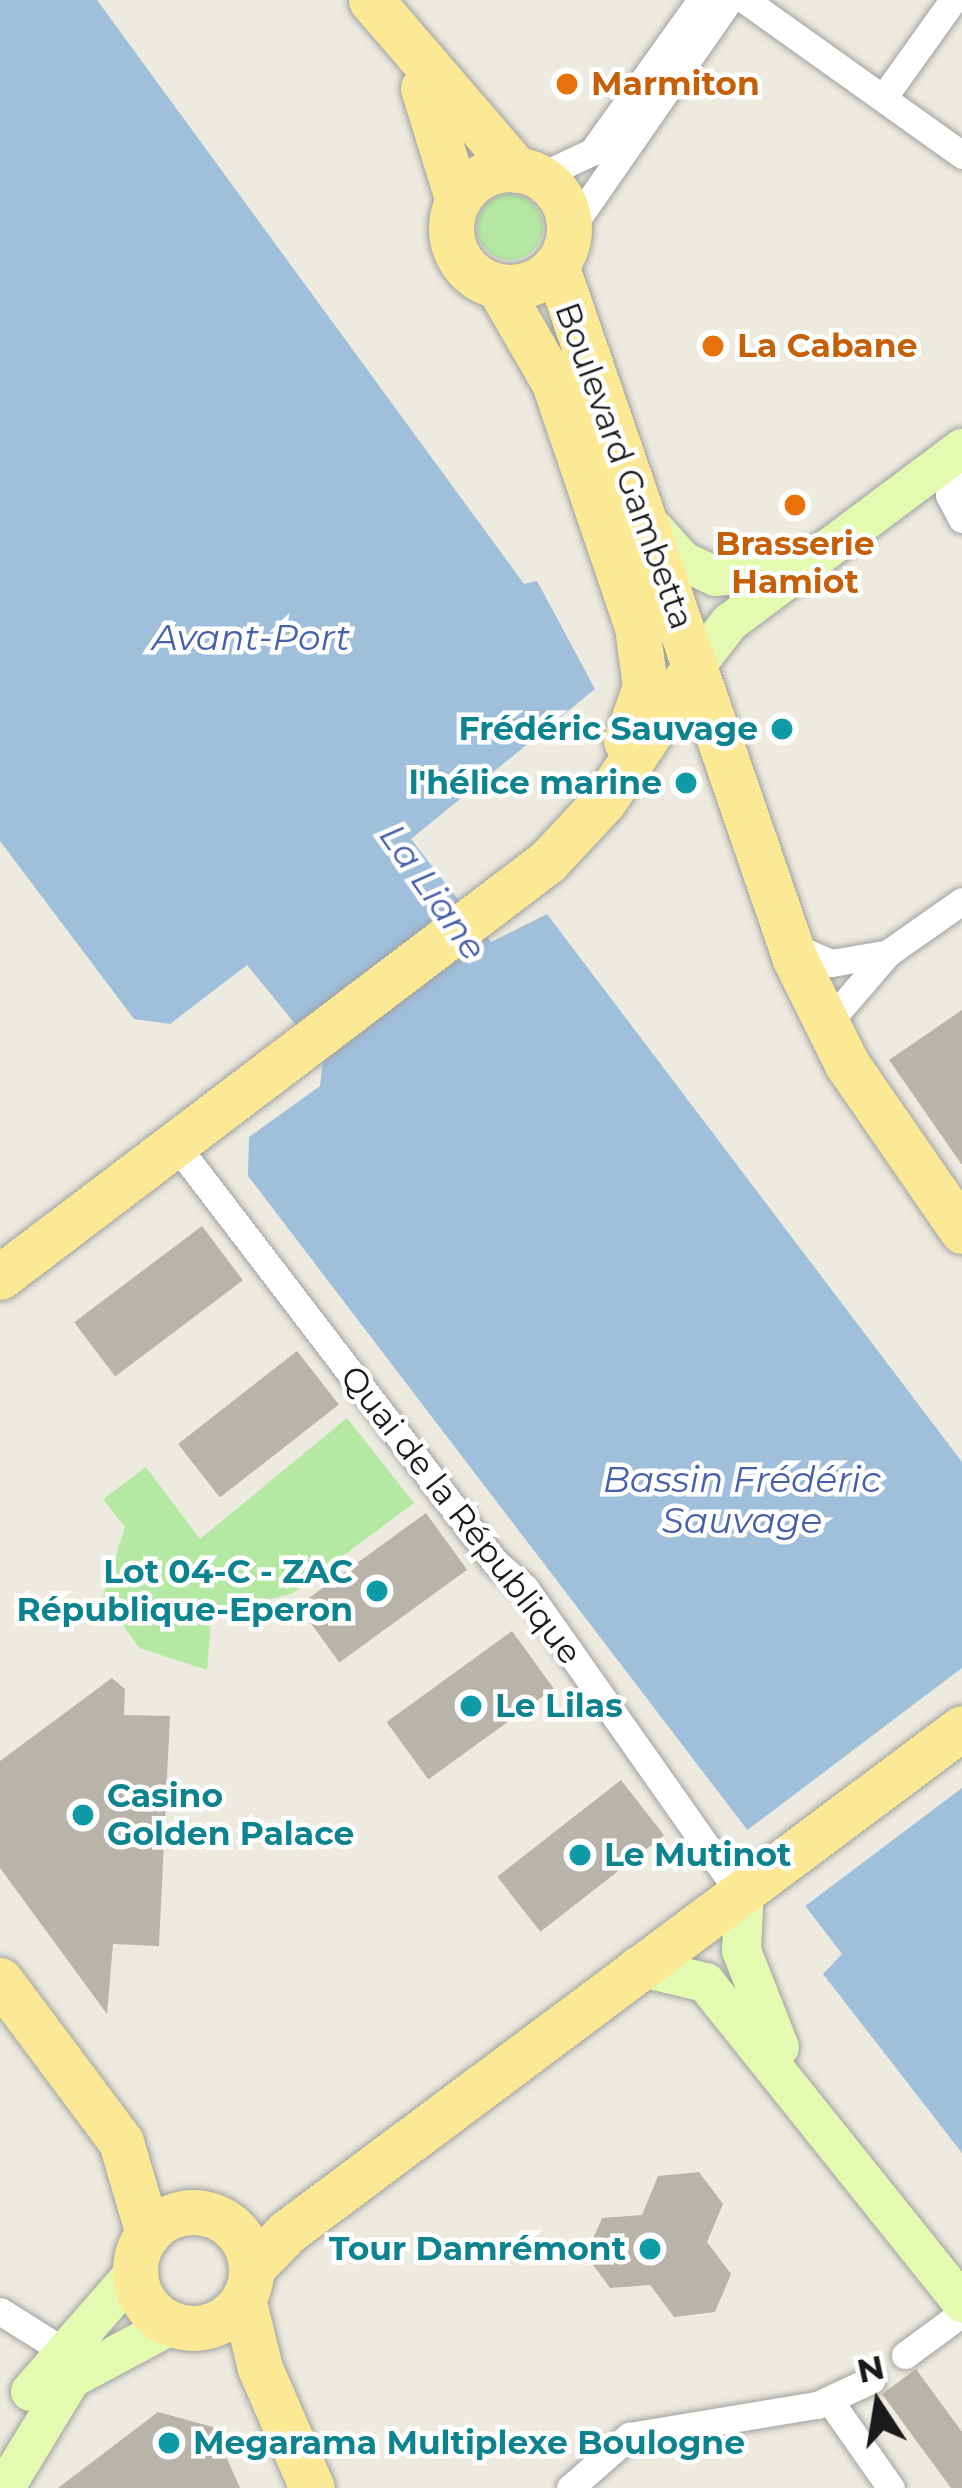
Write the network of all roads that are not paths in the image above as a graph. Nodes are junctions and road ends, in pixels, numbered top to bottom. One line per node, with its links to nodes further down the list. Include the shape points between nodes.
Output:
1 (953, 0): 4 (street)
2 (724, 1): 4 (street); 6 (street, via 592,152); 8 (street)
3 (382, 16): 6 (main road); 7 (main road, via 441,131)
4 (884, 98): 5 (street)
5 (962, 155)
6 (528, 173): 7 (main road, via 479,178); 8 (main road, via 563,203)
7 (458, 200): 9 (main road, via 454,249 470,272)
8 (562, 248): 9 (main road, via 533,282); 12 (main road, Boulevard Gambetta)
9 (498, 286): 16 (main road, Boulevard Gambetta, via 554,382 644,652 638,715)
10 (957, 454): 11 (street, via 947,485); 13 (main road)
11 (962, 519)
12 (654, 529): 13 (main road, via 674,554 715,576 763,578); 14 (main road, Boulevard Gambetta)
13 (821, 555): 14 (main road, via 729,622)
14 (695, 666): 15 (main road); 17 (main road, Boulevard Gambetta)
15 (638, 752): 16 (main road); 17 (main road, via 663,736 688,741)
16 (585, 824): 22 (main road, via 509,893)
17 (752, 840): 19 (main road)
18 (962, 901): 20 (street)
19 (789, 944): 20 (street, via 831,963); 21 (main road)
20 (888, 953): 21 (street)
21 (826, 1025): 23 (main road)
22 (176, 1145): 24 (main road); 26 (street, Quai de la République)
23 (962, 1231)
24 (0, 1277)
25 (962, 1728): 26 (main road)
26 (752, 1881): 27 (main road); 29 (main road, via 746,1969)
27 (637, 1966): 29 (main road, via 705,1982); 31 (main road, via 286,2232)
28 (0, 1980): 30 (main road, via 121,2142)
29 (799, 2088): 32 (main road)
30 (142, 2252): 31 (main road, via 177,2215 212,2216 240,2236); 35 (main road, via 146,2303); 36 (main road)
31 (248, 2284): 35 (main road, via 225,2319); 43 (main road, via 260,2368)
32 (962, 2303)
33 (0, 2312): 36 (street)
34 (962, 2313): 37 (street)
35 (181, 2326): 41 (main road, via 71,2378); 42 (main road, via 236,2381)
36 (62, 2350): 40 (main road)
37 (905, 2355)
38 (872, 2380): 39 (street)
39 (830, 2401): 44 (street, via 644,2431 602,2451); 45 (street)
40 (0, 2444)
41 (4, 2488)
42 (290, 2488)
43 (312, 2488)
44 (570, 2488)
45 (891, 2488)

